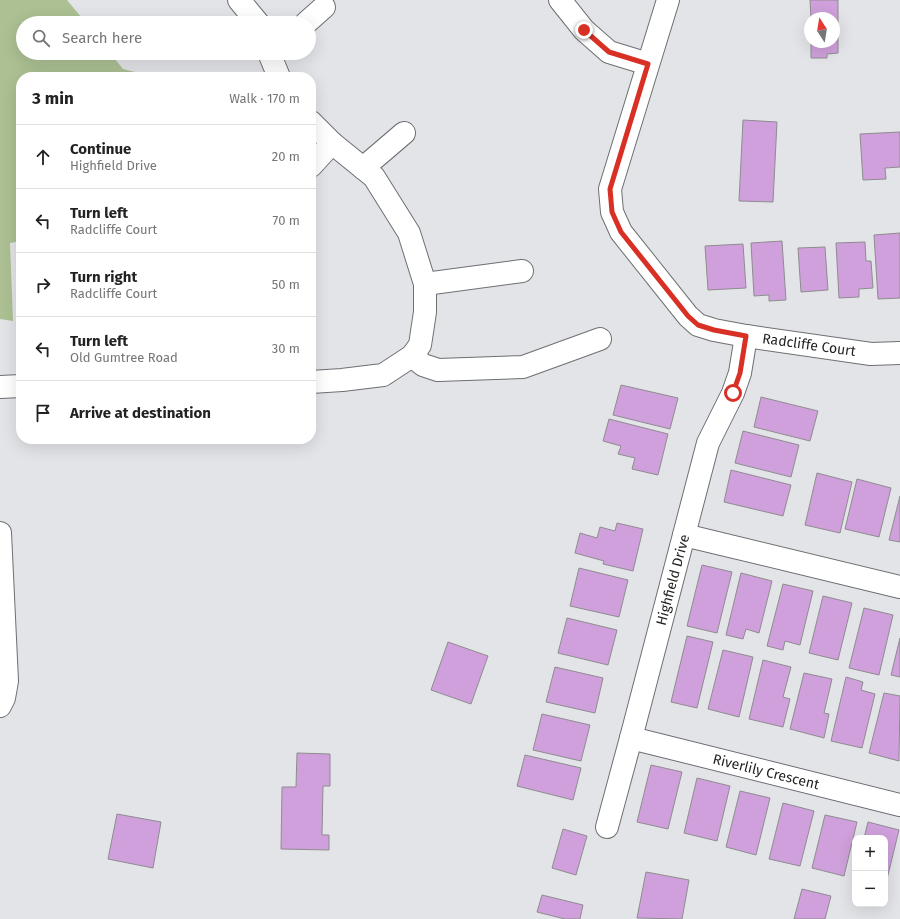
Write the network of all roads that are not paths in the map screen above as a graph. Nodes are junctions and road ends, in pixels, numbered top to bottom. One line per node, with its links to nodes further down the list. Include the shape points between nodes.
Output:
1 (239, 0): 5 (street)
2 (560, 0): 8 (street, via 584,30 609,52)
3 (668, 0): 8 (street, Radcliffe Court)
4 (324, 7): 6 (street)
5 (252, 16)
6 (314, 16)
7 (273, 60): 9 (street)
8 (648, 64): 17 (street, Radcliffe Court, via 610,189 612,212 621,232 688,316 698,325)
9 (277, 72)
10 (316, 127): 12 (street)
11 (404, 133): 14 (street)
12 (332, 143): 13 (street); 14 (street)
13 (316, 161)
14 (363, 168): 16 (street, via 374,177 409,233)
15 (522, 271): 16 (street)
16 (425, 284): 20 (street, via 425,312 420,345)
17 (746, 336): 19 (street, Radcliffe Court, via 872,354); 25 (street, Highfield Drive, via 740,373 708,443)
18 (600, 339): 20 (street, via 523,367 438,370 423,365)
19 (900, 353)
20 (412, 356): 21 (street, via 383,375)
21 (316, 382)
22 (0, 386): 23 (street)
23 (16, 386)
24 (0, 533): 27 (street, via 7,681)
25 (684, 535): 26 (street); 28 (street, Highfield Drive)
26 (900, 587)
27 (0, 706)
28 (631, 738): 29 (street, Riverlily Crescent); 30 (street, Highfield Drive)
29 (900, 805)
30 (607, 827)

